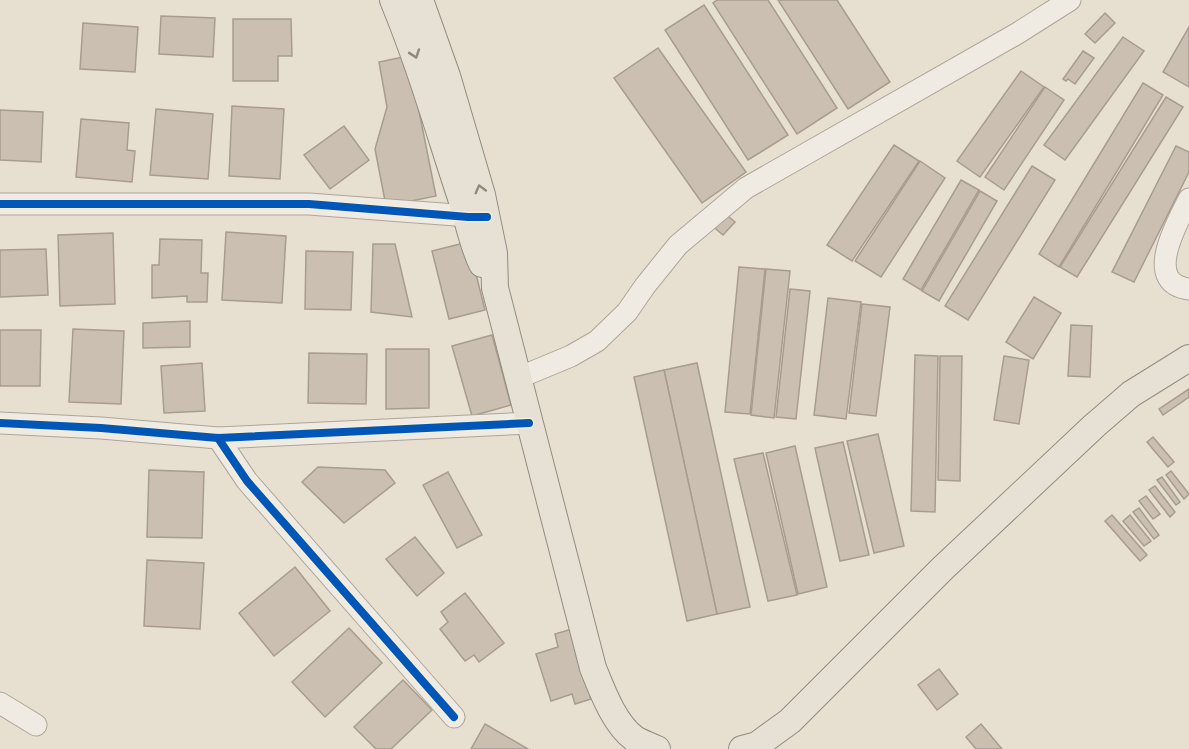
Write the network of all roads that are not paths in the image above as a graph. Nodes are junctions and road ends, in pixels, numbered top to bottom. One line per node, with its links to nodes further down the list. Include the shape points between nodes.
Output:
1 (393, 0): 6 (main road, one-way to 6)
2 (420, 0): 6 (main road, one-way to 2, via 447,76)
3 (1070, 0): 9 (street, via 746,188 678,245 627,312 597,341)
4 (1189, 199): 7 (street, via 1172,233 1165,268 1168,279 1177,287)
5 (0, 204): 6 (street, via 309,204)
6 (477, 217): 9 (main road, via 478,256 495,288)
7 (1189, 289)
8 (1189, 358): 17 (main road, via 1131,394 1094,426 943,568 790,721 757,745)
9 (518, 378): 11 (main road)
10 (0, 423): 12 (street)
11 (530, 423): 12 (street); 16 (main road, via 593,668 606,700 627,731)
12 (218, 438): 14 (street, via 247,481)
13 (0, 703): 15 (street)
14 (454, 717)
15 (36, 725)
16 (657, 749)
17 (742, 749)

